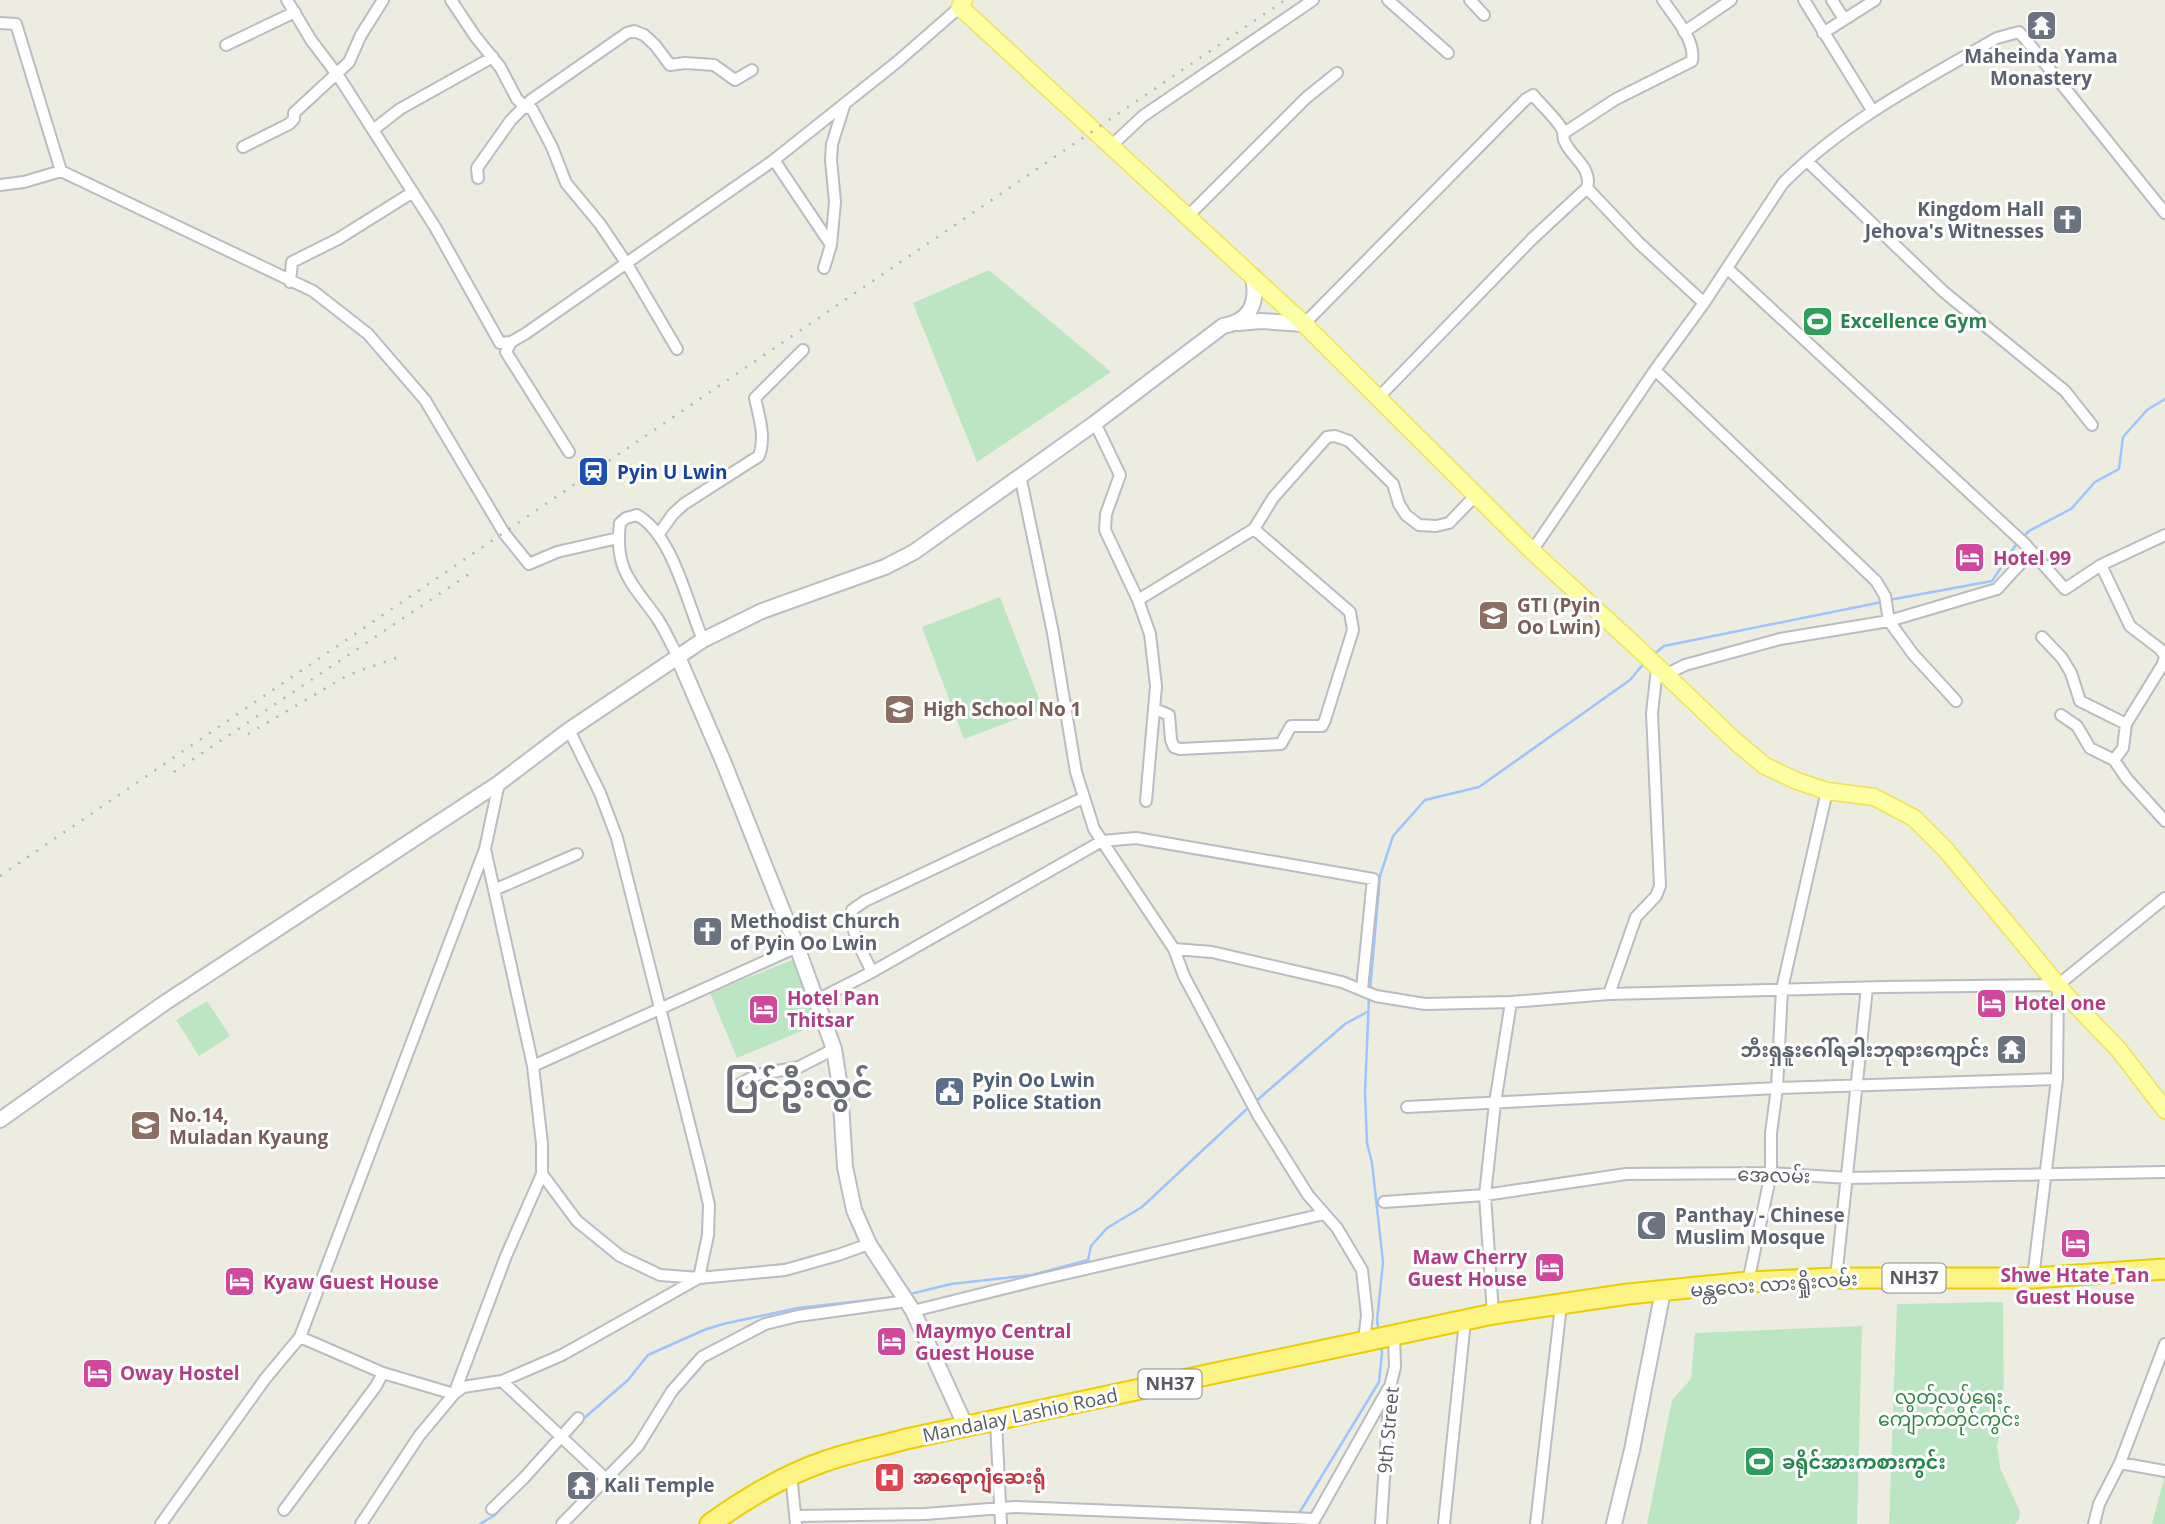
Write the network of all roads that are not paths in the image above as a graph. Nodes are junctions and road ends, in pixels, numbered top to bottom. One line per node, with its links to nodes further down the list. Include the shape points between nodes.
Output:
1 (288, 0): 13 (street)
2 (383, 0): 24 (street, via 349,62)
3 (451, 0): 21 (street)
4 (1313, 0): 30 (street, via 1143,116)
5 (1388, 0): 20 (street)
6 (1470, 0): 14 (street)
7 (1663, 0): 17 (street)
8 (1731, 0): 17 (street)
9 (1804, 0): 18 (street)
10 (1832, 0): 15 (street)
11 (1875, 0): 15 (street)
12 (959, 2): 25 (street, via 940,26); 30 (main road)
13 (295, 12): 19 (street); 24 (street)
14 (1484, 15)
15 (1844, 19): 18 (street)
16 (0, 23): 34 (street, via 16,24)
17 (1684, 32): 29 (street, via 1692,61 1616,99)
18 (1823, 33): 27 (street)
19 (226, 45)
20 (1448, 53)
21 (493, 57): 26 (street); 28 (street, via 400,109)
22 (752, 70): 26 (street, via 735,80 714,65 670,65 655,45 634,31)
23 (1337, 73): 40 (street)
24 (337, 74): 28 (street); 31 (street, via 294,113 289,124)
25 (844, 106): 32 (street); 41 (street, via 832,144 835,202)
26 (525, 107): 35 (street, via 477,168); 42 (street, via 532,109 542,125 566,183)
27 (1872, 110): 33 (street); 39 (street, via 1997,38 2019,32)
28 (373, 130): 38 (street)
29 (1564, 133): 37 (street, via 1587,174); 49 (street, via 1533,96 1526,99)
30 (1111, 146): 40 (main road)
31 (243, 147)
32 (774, 160): 41 (street); 42 (street)
33 (1807, 160): 44 (street, via 1783,183); 56 (street, via 1944,292 2065,391)
34 (61, 171): 36 (street); 46 (street)
35 (478, 178)
36 (0, 185)
37 (1587, 188): 47 (street); 54 (street)
38 (413, 192): 46 (street, via 292,262); 50 (street, via 500,343)
39 (2165, 213)
40 (1187, 217): 45 (main road)
41 (831, 245): 43 (street)
42 (627, 264): 50 (street); 51 (street)
43 (824, 268)
44 (1727, 268): 47 (street); 64 (street)
45 (1253, 276): 48 (street, via 1256,292 1249,312); 49 (main road)
46 (290, 282): 63 (street, via 313,291 368,334 425,400 504,533 529,564)
47 (1704, 303): 53 (street)
48 (1238, 323): 49 (street); 55 (street, via 1223,326)
49 (1304, 324): 54 (main road)
50 (511, 342): 57 (street, via 506,352)
51 (677, 349)
52 (803, 350): 61 (street, via 755,398 762,434 760,456 684,504)
53 (1655, 370): 65 (street); 68 (street, via 1876,581)
54 (1379, 397): 59 (main road)
55 (1095, 423): 58 (street); 67 (street, via 1120,475 1105,530)
56 (2092, 425)
57 (569, 452)
58 (1020, 475): 70 (street, via 886,567 762,611); 81 (street, 9th Street)
59 (1476, 495): 60 (street, via 1449,523 1419,525 1399,504 1393,484 1349,441 1327,437 1273,498); 65 (main road)
60 (1254, 529): 67 (street); 74 (street, via 1350,612 1353,630 1322,726 1291,726 1282,744 1180,750 1171,740 1169,715)
61 (658, 535): 63 (street, via 637,515 620,523); 70 (street)
62 (2165, 536): 66 (street)
63 (618, 538): 71 (street, via 624,570)
64 (2029, 549): 66 (street, via 2065,589); 68 (street, via 1997,589)
65 (1532, 551): 72 (main road)
66 (2101, 565): 76 (street, via 2130,626 2165,656)
67 (1138, 600): 74 (street, via 1150,634)
68 (1888, 615): 72 (street, via 1685,665); 73 (street, via 1913,654)
69 (2042, 637): 76 (street, via 2071,673 2080,701)
70 (703, 640): 71 (street)
71 (678, 657): 77 (street); 89 (street)
72 (1655, 665): 80 (main road, via 1765,766); 96 (street, via 1652,713 1660,886 1636,917)
73 (1955, 701)
74 (1154, 709): 82 (street)
75 (2061, 715): 78 (street, via 2077,726 2090,747)
76 (2126, 724): 78 (street, via 2123,748)
77 (569, 730): 79 (street); 99 (street, via 617,838)
78 (2114, 760): 83 (street)
79 (499, 783): 85 (street); 109 (street, via 163,1004)
80 (1827, 790): 92 (main road, via 1874,797 1914,818 1946,849); 95 (street)
81 (1083, 798): 84 (street, 9th Street); 91 (street, via 852,910 854,932)
82 (1146, 801)
83 (2165, 821)
84 (1101, 841): 90 (street, 9th Street); 91 (street); 94 (street, via 1136,838 1373,879)
85 (485, 849): 87 (street); 129 (street)
86 (577, 854): 87 (street)
87 (494, 890): 101 (street)
88 (2165, 898): 92 (street)
89 (797, 947): 97 (street); 99 (street)
90 (1174, 949): 94 (street, via 1212,953); 117 (street, 9th Street, via 1252,1104)
91 (872, 972): 97 (street)
92 (2058, 985): 93 (street); 102 (street); 108 (main road, via 2119,1050)
93 (1867, 988): 95 (street); 104 (street)
94 (1363, 989): 98 (street, via 1376,996 1425,1004)
95 (1782, 989): 96 (street); 105 (street)
96 (1609, 994): 98 (street)
97 (817, 1000): 100 (street)
98 (1511, 1002): 106 (street)
99 (662, 1007): 101 (street); 120 (street, via 709,1205)
100 (834, 1049): 103 (street, via 799,1067 756,1075); 118 (street, via 849,1195)
101 (533, 1066): 112 (street)
102 (2057, 1079): 104 (street); 113 (street)
103 (738, 1084)
104 (1856, 1086): 105 (street); 114 (street)
105 (1777, 1088): 106 (street); 111 (street)
106 (1495, 1103): 107 (street); 115 (street)
107 (1407, 1107)
108 (2165, 1110)
109 (0, 1120)
110 (2165, 1172): 113 (street, အေလမ်း)
111 (1771, 1173): 114 (street, အေလမ်း); 115 (street, အေလမ်း, via 1626,1174); 123 (street)
112 (542, 1174): 120 (street, via 577,1220 620,1256 660,1275); 135 (street)
113 (2047, 1175): 114 (street, အေလမ်း); 121 (street)
114 (1848, 1178): 122 (street)
115 (1485, 1195): 116 (street, အေလမ်း); 127 (street)
116 (1384, 1202)
117 (1324, 1214): 125 (street, via 1042,1279); 130 (street, 9th Street, via 1362,1270 1367,1315)
118 (869, 1244): 120 (street, via 785,1270); 125 (street)
119 (2165, 1269): 121 (highway, မန္တလေး လားရှိုးလမ်း / NH37)
120 (699, 1278): 133 (street, via 562,1354)
121 (2032, 1278): 122 (highway, မန္တလေး လားရှိုးလမ်း / NH37)
122 (1836, 1279): 123 (highway, မန္တလေး လားရှိုးလမ်း / NH37)
123 (1748, 1282): 124 (highway, မန္တလေး လားရှိုးလမ်း / NH37)
124 (1663, 1292): 126 (highway, မန္တလေး လားရှိုးလမ်း / NH37); 157 (street)
125 (906, 1300): 138 (street); 143 (street, via 765,1324 702,1357 673,1391 638,1446)
126 (1561, 1305): 127 (highway, မန္တလေး လားရှိုးလမ်း / NH37); 156 (street)
127 (1493, 1314): 128 (highway, မန္တလေး လားရှိုးလမ်း / NH37)
128 (1465, 1321): 130 (highway, မန္တလေး လားရှိုးလမ်း / NH37); 155 (street)
129 (300, 1337): 132 (street); 149 (street)
130 (1380, 1339): 134 (street, 9th Street, via 1395,1367); 137 (highway, Mandalay Lashio Road / NH37)
131 (2165, 1344): 140 (street)
132 (383, 1373): 135 (street); 146 (street)
133 (502, 1381): 135 (street, via 463,1387); 139 (street)
134 (1390, 1387): 148 (street); 154 (street, 9th Street)
135 (454, 1394): 150 (street, via 419,1436)
136 (578, 1418): 139 (street)
137 (996, 1421): 138 (highway, Mandalay Lashio Road / NH37); 144 (street)
138 (966, 1427): 142 (highway, Mandalay Lashio Road / NH37, via 824,1461)
139 (562, 1436): 143 (street); 145 (street)
140 (2120, 1463): 141 (street); 158 (street)
141 (2165, 1471)
142 (791, 1474): 147 (street); 152 (highway, Mandalay Lashio Road / NH37)
143 (607, 1479): 151 (street)
144 (1001, 1508): 147 (street); 148 (street); 153 (street)
145 (492, 1509)
146 (284, 1510)
147 (796, 1520)
148 (1310, 1521)
149 (161, 1524)
150 (361, 1524)
151 (562, 1524)
152 (710, 1524)
153 (1001, 1524)
154 (1381, 1524)
155 (1444, 1524)
156 (1536, 1524)
157 (1614, 1524)
158 (2094, 1524)

